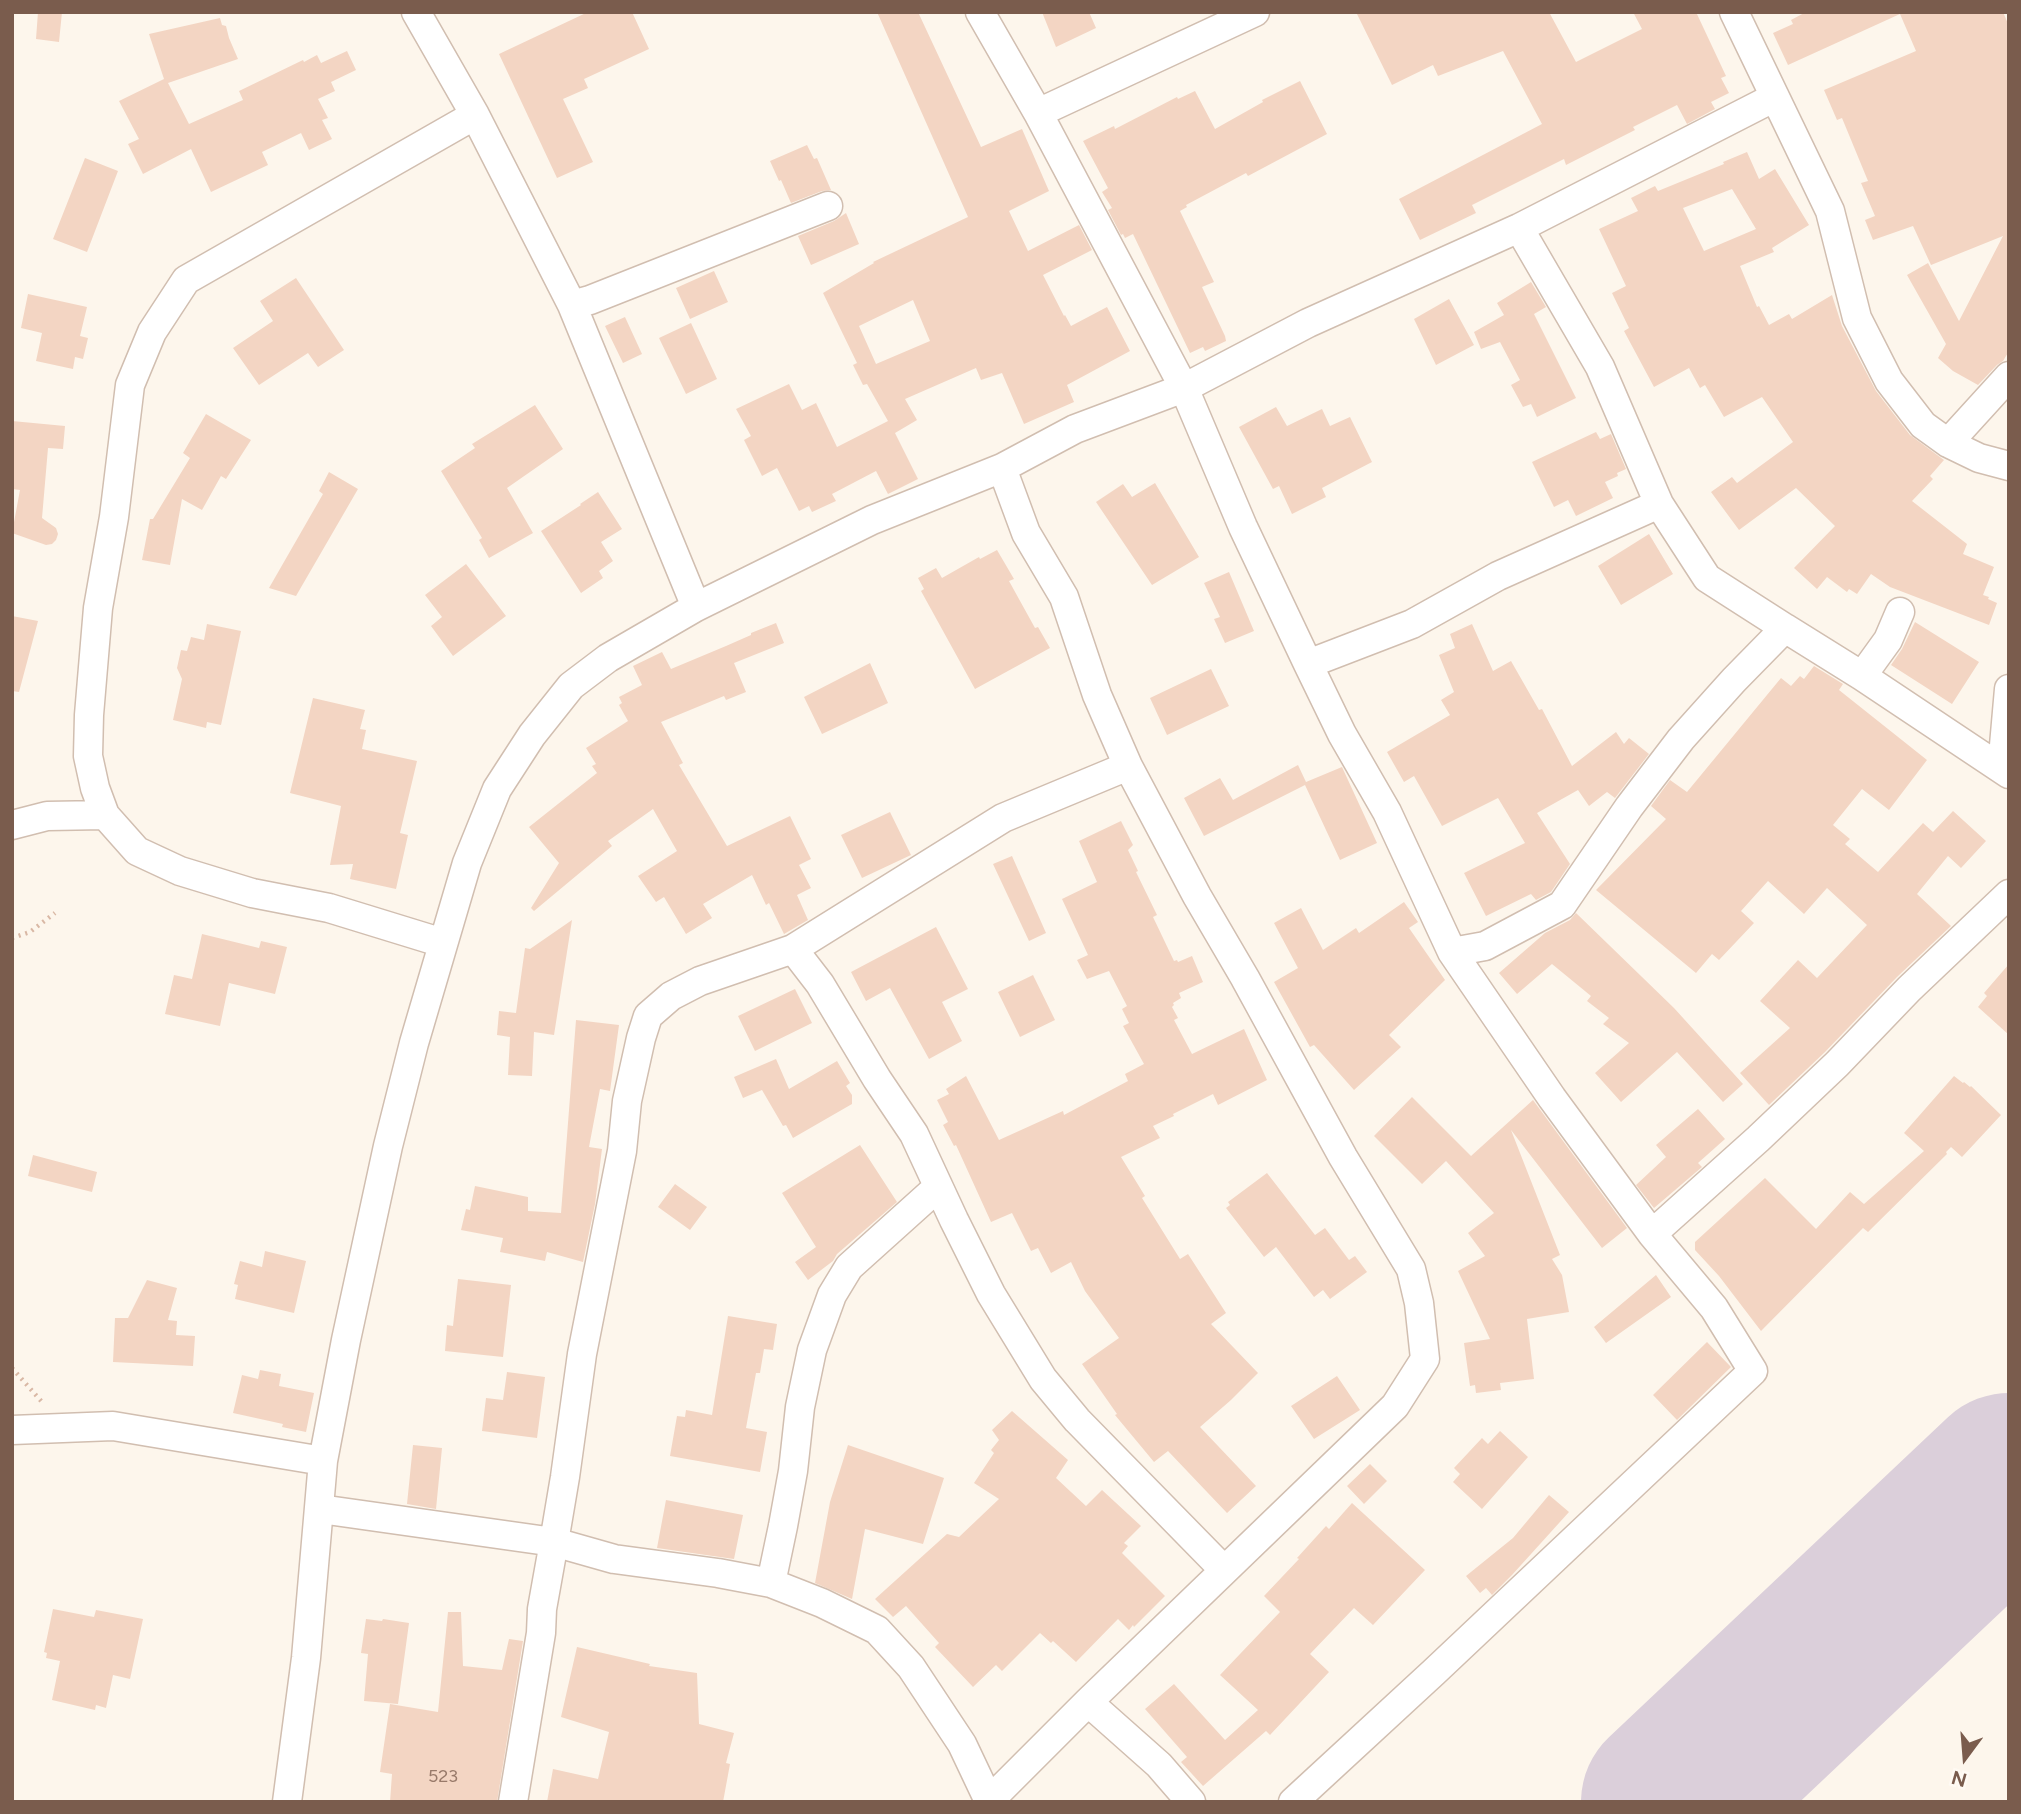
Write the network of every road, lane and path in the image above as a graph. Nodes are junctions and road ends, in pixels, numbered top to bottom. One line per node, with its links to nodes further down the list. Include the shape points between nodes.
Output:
1 (416, 12): 7 (street)
2 (980, 12): 6 (street)
3 (1255, 12): 6 (street)
4 (1734, 12): 5 (street)
5 (1775, 97): 9 (street); 13 (street, via 1829,211 1857,318 1889,381 1923,425)
6 (1038, 113): 12 (street)
7 (475, 115): 10 (street); 25 (street, via 186,280 152,332 130,385 92,666 88,756)
8 (828, 206): 10 (street)
9 (1519, 228): 12 (street, via 1308,323); 16 (street, via 1600,367)
10 (572, 305): 17 (street)
11 (2009, 376): 13 (street)
12 (1184, 388): 15 (street, via 1075,429); 20 (street)
13 (1948, 443): 14 (street)
14 (2009, 466)
15 (1003, 468): 17 (street, via 872,520); 23 (street, via 1026,533 1064,597 1097,695)
16 (1659, 505): 19 (street, via 1707,578); 20 (street, via 1498,576 1412,624)
17 (696, 607): 30 (street, via 608,658 571,686 533,735 497,789 467,863)
18 (1900, 612): 21 (street, via 1888,640)
19 (1785, 628): 21 (street); 32 (street, via 1681,738 1562,905 1485,946)
20 (1308, 664): 32 (street, via 1387,812)
21 (1862, 676): 24 (street)
22 (2009, 689): 24 (street)
23 (1128, 766): 31 (street, via 1003,818); 41 (street, via 1343,1157 1411,1269 1419,1303 1425,1359 1395,1406)
24 (2005, 771)
25 (105, 815): 26 (street, via 47,816); 30 (street, via 137,851 180,871 329,908)
26 (12, 825)
27 (2009, 894): 34 (street, via 1817,1083)
28 (55, 913): 29 (path, via 30,932)
29 (12, 938)
30 (443, 943): 38 (street, via 388,1146)
31 (793, 950): 33 (street, via 820,984 914,1134); 40 (street, via 701,981 671,996 648,1016 627,1101)
32 (1452, 952): 34 (street)
33 (938, 1187): 41 (street, via 991,1294 1043,1379 1077,1420); 42 (street, via 849,1267 832,1296 800,1407)
34 (1652, 1234): 48 (street, via 1714,1308 1753,1371)
35 (12, 1368): 36 (path)
36 (67, 1427): 37 (street); 38 (street, via 113,1426)
37 (12, 1430)
38 (323, 1461): 39 (street)
39 (320, 1509): 40 (street); 45 (street)
40 (554, 1542): 42 (street, via 614,1559); 46 (street)
41 (1224, 1570): 43 (street)
42 (771, 1583): 44 (street, via 877,1630 911,1667 962,1744)
43 (1088, 1702): 44 (street); 47 (street, via 1159,1765)
44 (988, 1801)
45 (287, 1802)
46 (513, 1802)
47 (1191, 1802)
48 (1293, 1802)

